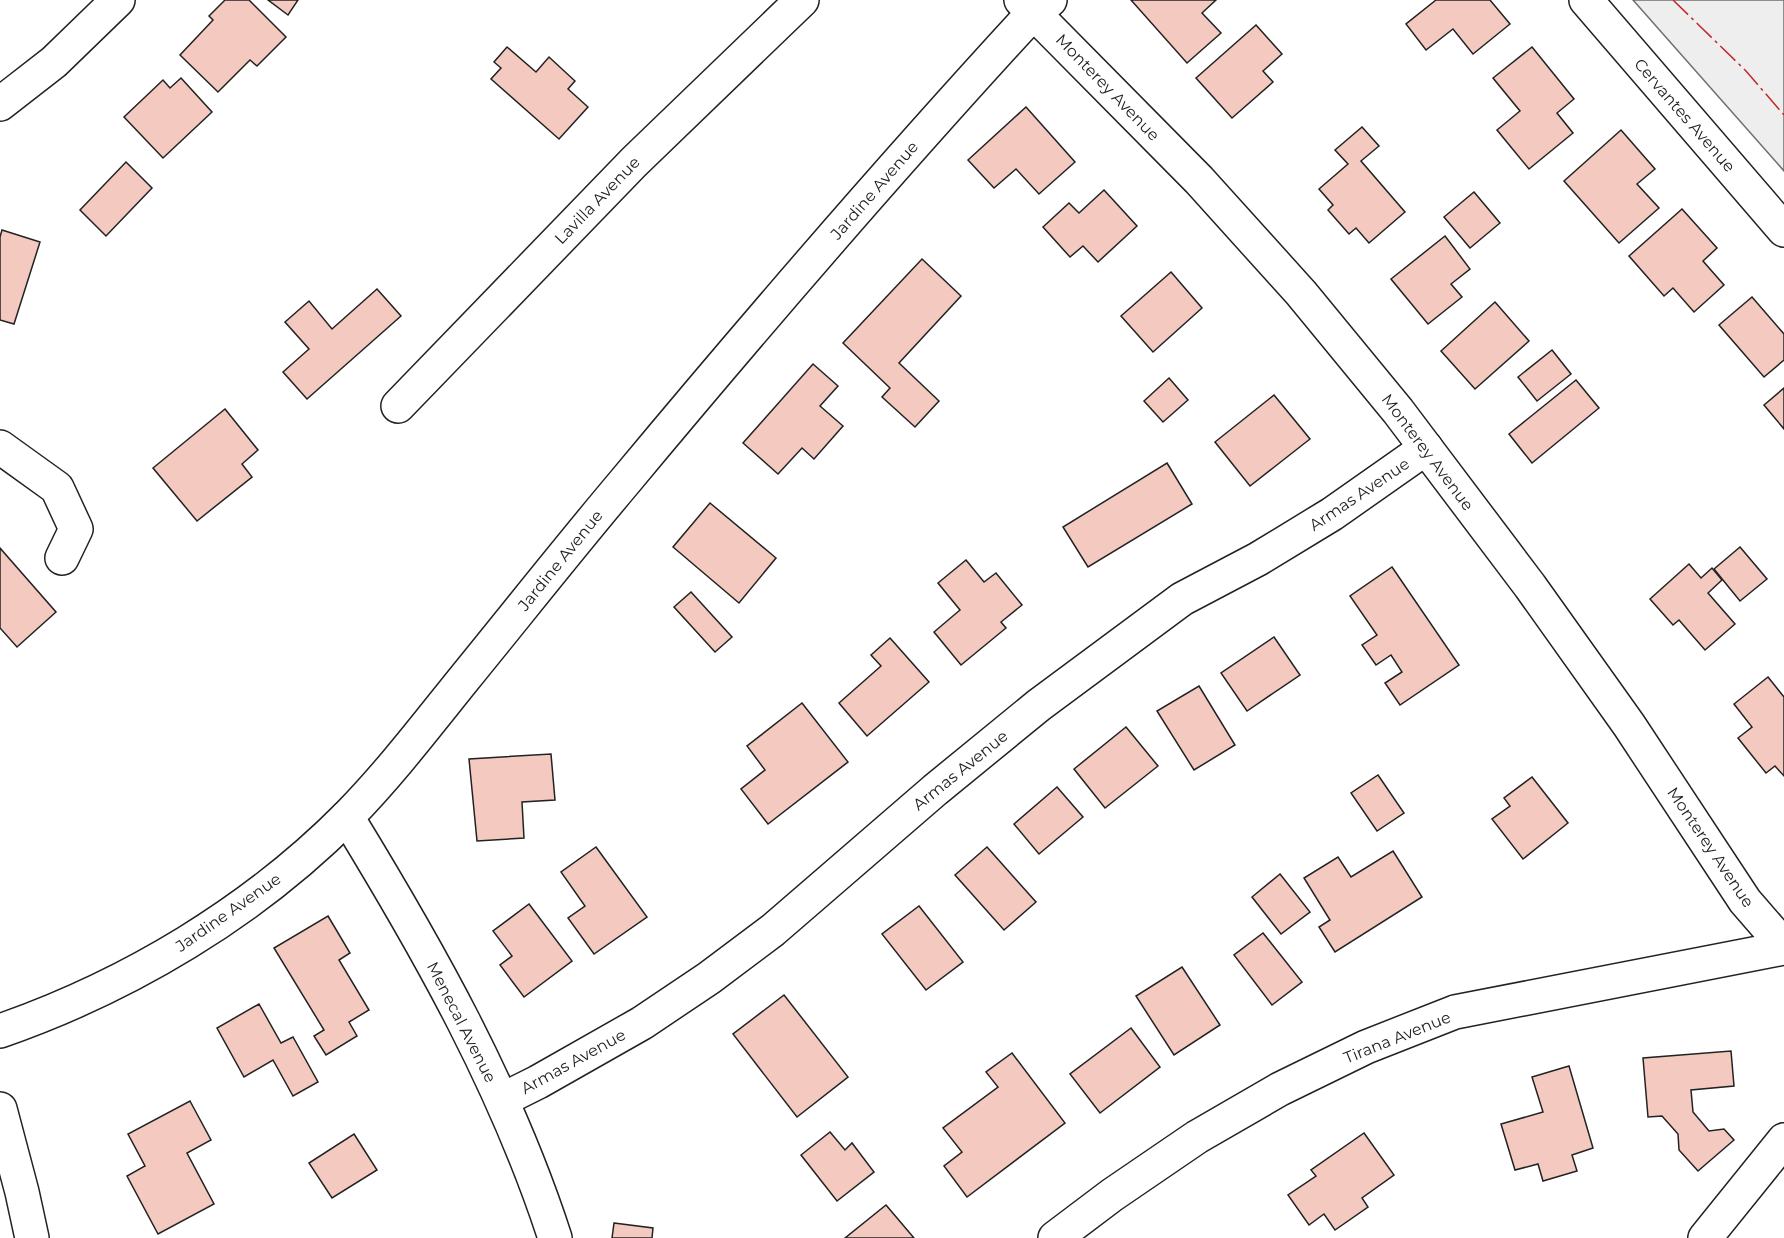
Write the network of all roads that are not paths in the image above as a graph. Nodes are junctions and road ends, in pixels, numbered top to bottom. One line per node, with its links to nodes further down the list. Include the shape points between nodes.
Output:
1 (118, 0): 5 (street, via 54,62)
2 (802, 0): 7 (street, Lavilla Avenue, via 634,162)
3 (1586, 0): 6 (street, Cervantes Avenue)
4 (1035, 4): 9 (street, Monterey Avenue, via 1301,293); 11 (street, Jardine Avenue, via 742,341 395,765)
5 (0, 104)
6 (1784, 230)
7 (398, 406)
8 (0, 447): 10 (street, via 57,488 76,529)
9 (1426, 448): 12 (street, Monterey Avenue, via 1629,725 1745,901); 14 (street, Armas Avenue, via 1332,514 1182,599 1039,705 773,930 709,978 642,1023)
10 (62, 558)
11 (347, 817): 13 (street, Jardine Avenue, via 237,910 176,949 70,1004); 14 (street, Menecal Avenue, via 410,921)
12 (1784, 947): 19 (street, Tirana Avenue, via 1455,1012 1366,1047 1280,1089 1197,1137)
13 (0, 1031)
14 (502, 1100): 18 (street, Menecal Avenue, via 536,1180)
15 (0, 1109): 17 (street)
16 (1784, 1140): 20 (street)
17 (32, 1238)
18 (555, 1238)
19 (1055, 1238)
20 (1705, 1238)

